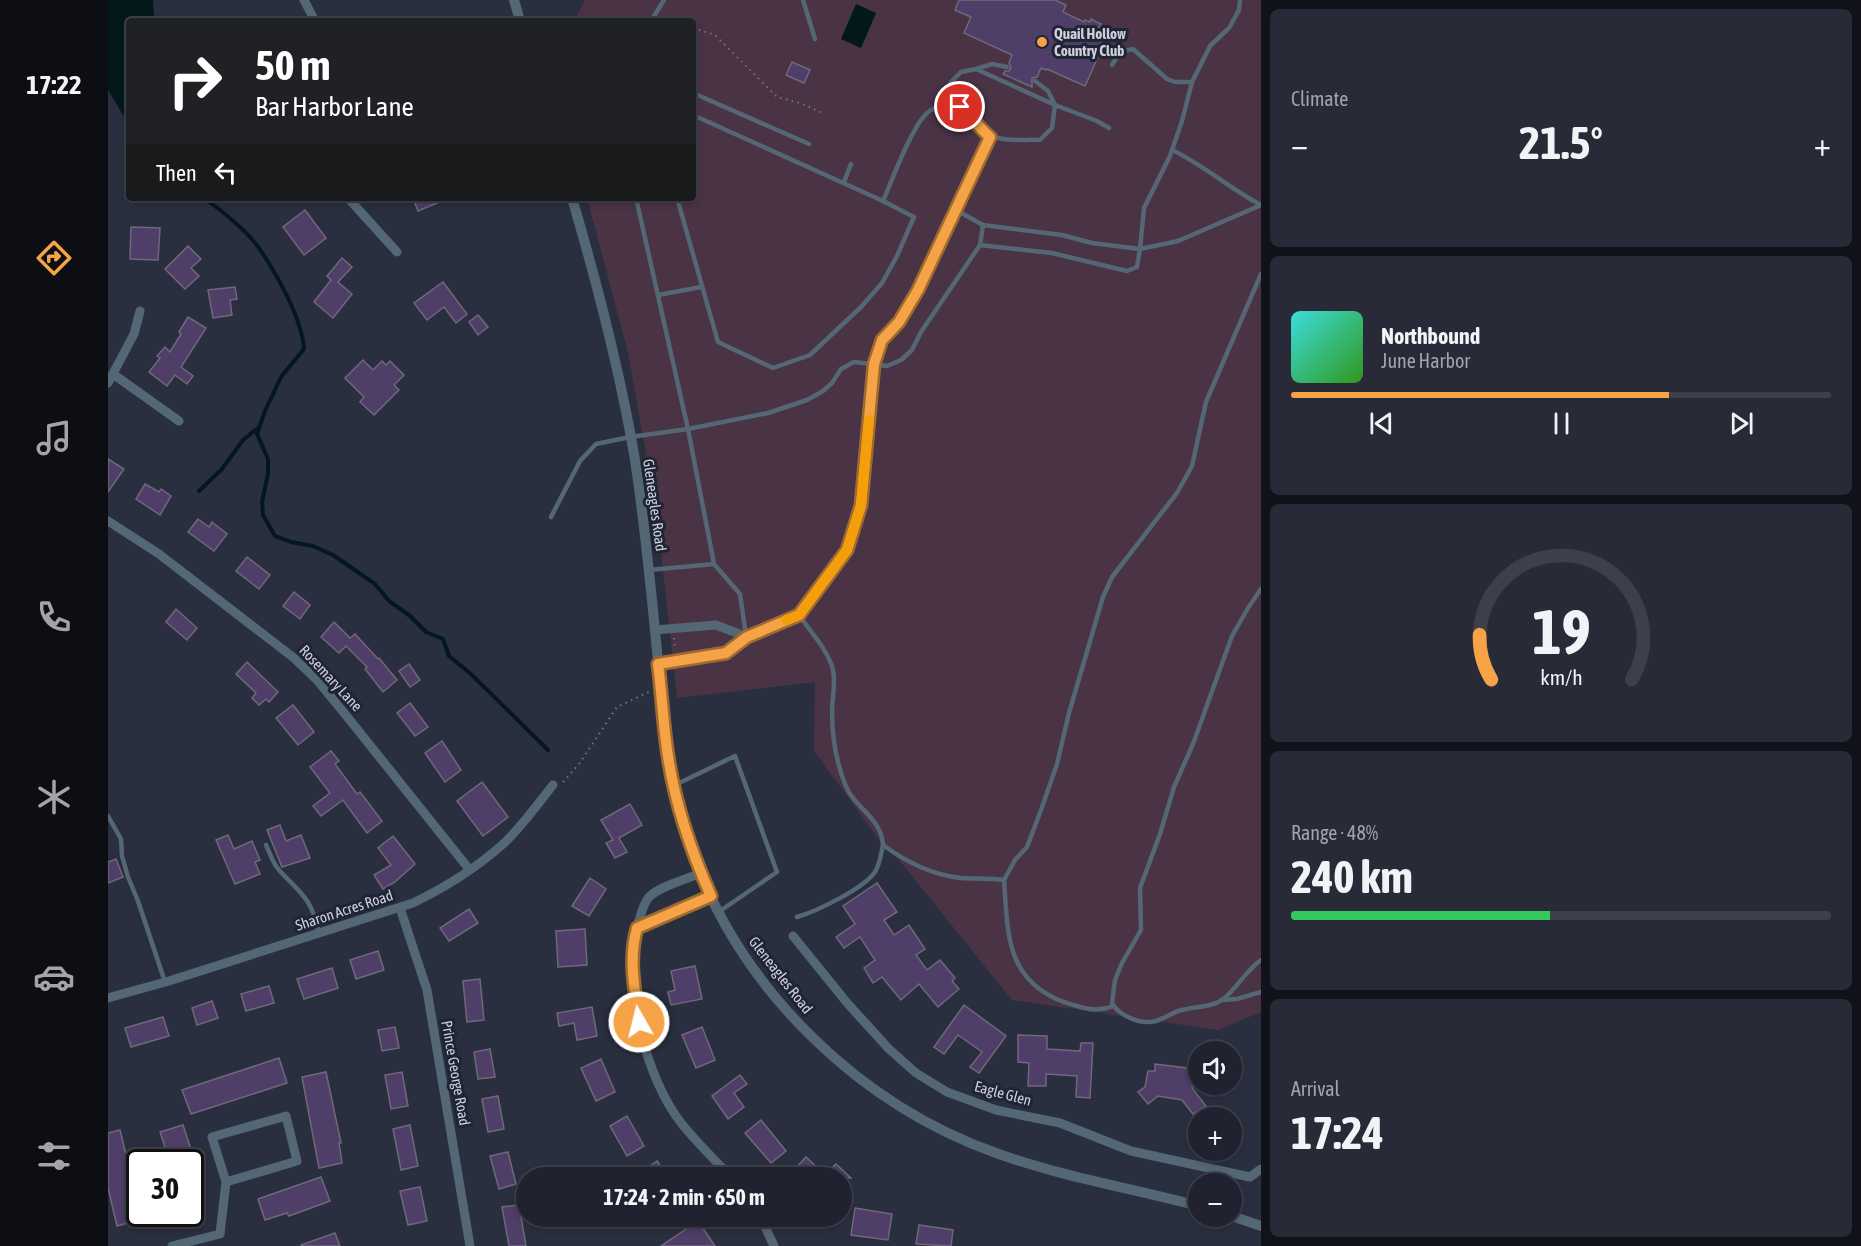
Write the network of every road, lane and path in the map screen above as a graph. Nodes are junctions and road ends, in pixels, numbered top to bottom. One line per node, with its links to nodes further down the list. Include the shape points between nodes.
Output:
1 (304, 0): 6 (street)
2 (514, 0): 7 (street)
3 (664, 0): 8 (lane)
4 (802, 0): 10 (lane)
5 (1240, 0): 15 (lane, via 1230,27 1210,46)
6 (313, 18)
7 (519, 18)
8 (653, 18)
9 (696, 29): 19 (path, via 715,35 777,97)
10 (815, 39)
11 (1112, 65): 15 (lane, via 1120,52 1133,49 1167,79)
12 (1007, 67): 13 (lane, via 992,64)
13 (976, 69): 17 (lane, via 961,72 951,82); 18 (lane)
14 (1035, 81): 18 (lane, via 1048,91)
15 (1192, 82): 24 (lane)
16 (696, 94): 23 (lane)
17 (950, 105): 22 (lane, via 971,115); 31 (lane, via 937,107 920,121)
18 (1055, 105): 21 (lane); 22 (lane, via 1052,128 1040,140)
19 (824, 113)
20 (696, 115): 26 (lane)
21 (1109, 128)
22 (990, 137): 33 (street)
23 (809, 144)
24 (1172, 150): 32 (lane, via 1194,160); 36 (lane, via 1144,208)
25 (851, 164): 26 (lane)
26 (844, 182): 31 (lane)
27 (351, 201): 37 (street)
28 (573, 201): 47 (street, Gleneagles Road, via 608,322)
29 (637, 201): 40 (lane)
30 (678, 201): 39 (lane)
31 (884, 201): 39 (lane, via 914,217 897,256 882,283 861,308 810,355 773,368 718,342)
32 (1261, 205): 36 (lane, via 1178,241)
33 (956, 210): 34 (lane); 42 (street, via 918,290 899,322 882,340)
34 (983, 225): 35 (lane); 36 (lane)
35 (980, 245): 36 (lane, via 1052,253 1127,271 1137,267); 42 (lane, via 912,350 887,366)
36 (1140, 249)
37 (398, 252)
38 (1261, 274): 67 (lane, via 1206,402 1192,466 1103,597 1041,810 1027,847)
39 (701, 287): 40 (lane)
40 (658, 295): 46 (lane)
41 (140, 311): 43 (street, via 134,334)
42 (874, 364): 46 (lane, via 854,362 841,369 824,391 807,400 768,413); 53 (street, via 861,505 847,550)
43 (113, 374): 44 (street); 45 (street)
44 (108, 383)
45 (179, 421)
46 (688, 429): 47 (lane); 50 (lane)
47 (630, 437): 48 (lane, via 596,444 580,462); 51 (street, Gleneagles Road)
48 (551, 517)
49 (108, 521): 65 (street, Rosemary Lane, via 159,554 302,666 350,719)
50 (714, 564): 51 (lane); 55 (lane, via 740,594)
51 (649, 570): 54 (street, Gleneagles Road)
52 (1261, 589): 80 (lane, via 1233,636 1174,787 1140,888 1141,930 1115,980)
53 (799, 615): 55 (street); 64 (lane, via 833,669 835,746 847,790 876,824)
54 (655, 630): 55 (street, via 716,625); 58 (street, Gleneagles Road)
55 (747, 637): 58 (street, via 726,653)
56 (674, 638): 57 (path)
57 (675, 651)
58 (658, 664): 61 (street, Gleneagles Road)
59 (648, 692): 60 (path, via 617,707 579,764 560,785)
60 (553, 785): 65 (street, Sharon Acres Road, via 502,845)
61 (674, 786): 66 (street, Gleneagles Road); 70 (lane, via 735,756 777,872)
62 (108, 816): 76 (lane, via 121,839 128,878)
63 (266, 845): 73 (lane, via 278,870 309,901)
64 (883, 845): 67 (lane, via 928,870 960,878); 71 (lane, via 879,864 869,878 822,908)
65 (469, 869): 69 (street, Sharon Acres Road, via 435,893)
66 (701, 873): 68 (street, Gleneagles Road); 72 (street, via 649,897)
67 (1004, 880): 80 (lane, via 1007,928 1016,962 1023,972 1048,994 1077,1007 1100,1010)
68 (711, 896): 70 (street, Gleneagles Road); 72 (street)
69 (400, 908): 73 (street, Sharon Acres Road); 89 (street, Prince George Road, via 427,990)
70 (720, 912): 84 (street, Gleneagles Road, via 752,966 784,1007 829,1054 912,1114 968,1142 1027,1163)
71 (797, 917)
72 (637, 928): 81 (street, via 632,970 639,1022 654,1076 681,1124)
73 (319, 934): 76 (street, Sharon Acres Road)
74 (793, 936): 82 (street, Eagle Glen, via 889,1049 916,1073 947,1092 996,1110 1060,1123 1131,1151 1250,1178)
75 (1261, 960): 79 (lane)
76 (165, 982): 78 (street, Sharon Acres Road)
77 (1261, 992): 79 (lane)
78 (108, 998)
79 (1221, 1000): 80 (lane, via 1148,1022 1126,1016)
80 (1113, 1006)
81 (722, 1167)
82 (1261, 1169)
83 (226, 1182): 83 (street, via 212,1137 286,1116 297,1161); 88 (street, via 220,1234)
84 (1188, 1203)
85 (1242, 1219): 86 (street)
86 (1261, 1226)
87 (765, 1227): 90 (street)
88 (172, 1246)
89 (470, 1246)
90 (774, 1246)

